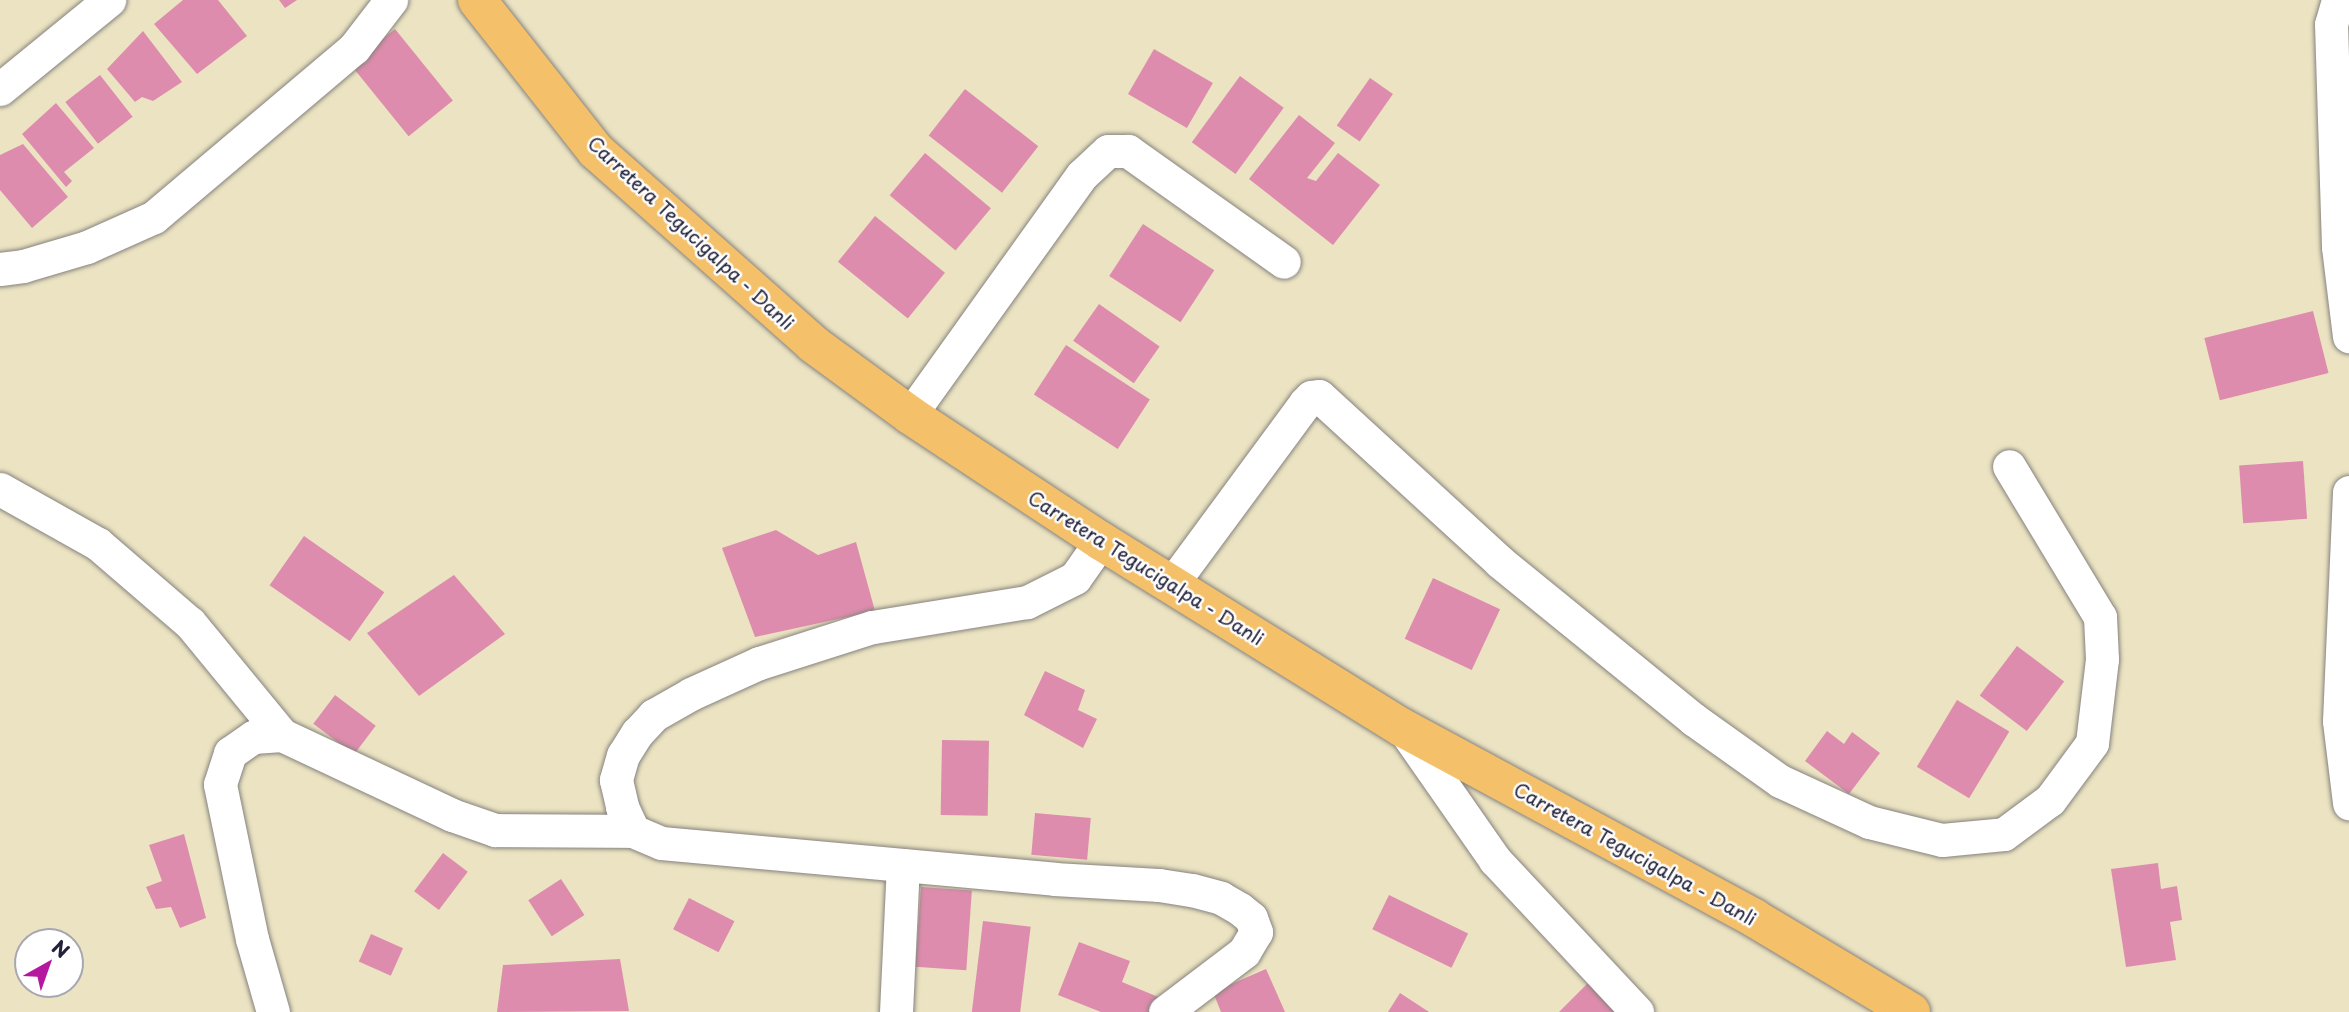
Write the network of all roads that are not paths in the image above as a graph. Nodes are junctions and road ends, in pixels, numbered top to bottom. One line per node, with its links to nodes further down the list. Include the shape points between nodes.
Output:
1 (109, 0): 5 (street)
2 (391, 0): 7 (street, via 355,48 153,216 87,247)
3 (477, 0): 9 (highway, Carretera Tegucigalpa - Danli, via 596,150 813,344)
4 (2338, 0): 8 (street, via 2332,24 2338,247)
5 (0, 89)
6 (1284, 262): 9 (street, via 1128,152 1108,151 1082,175)
7 (0, 268)
8 (2349, 336)
9 (910, 415): 13 (highway, Carretera Tegucigalpa - Danli)
10 (2009, 466): 14 (street, via 2100,617 2102,659 2092,743 2050,800 2004,834 1942,840 1869,822 1780,782 1692,719 1500,562 1319,396 1305,403)
11 (0, 489): 16 (street, via 98,544 190,623)
12 (2349, 492): 17 (street, via 2339,721)
13 (1101, 541): 14 (highway, Carretera Tegucigalpa - Danli); 18 (street, via 1075,578 1027,602 872,628 759,663 654,715 623,755 616,780)
14 (1171, 585): 15 (highway, Carretera Tegucigalpa - Danli)
15 (1403, 728): 23 (street, via 1495,860); 24 (highway, Carretera Tegucigalpa - Danli, via 1754,918)
16 (282, 735): 18 (street, via 452,815 495,830); 20 (street, via 253,737 230,753 220,784 252,939)
17 (2349, 803)
18 (633, 831): 19 (street, via 661,844)
19 (903, 865): 21 (street); 22 (street, via 1170,887 1221,898 1240,909 1251,918 1256,932 1244,952)
20 (273, 1012)
21 (896, 1012)
22 (1165, 1012)
23 (1637, 1012)
24 (1910, 1012)

